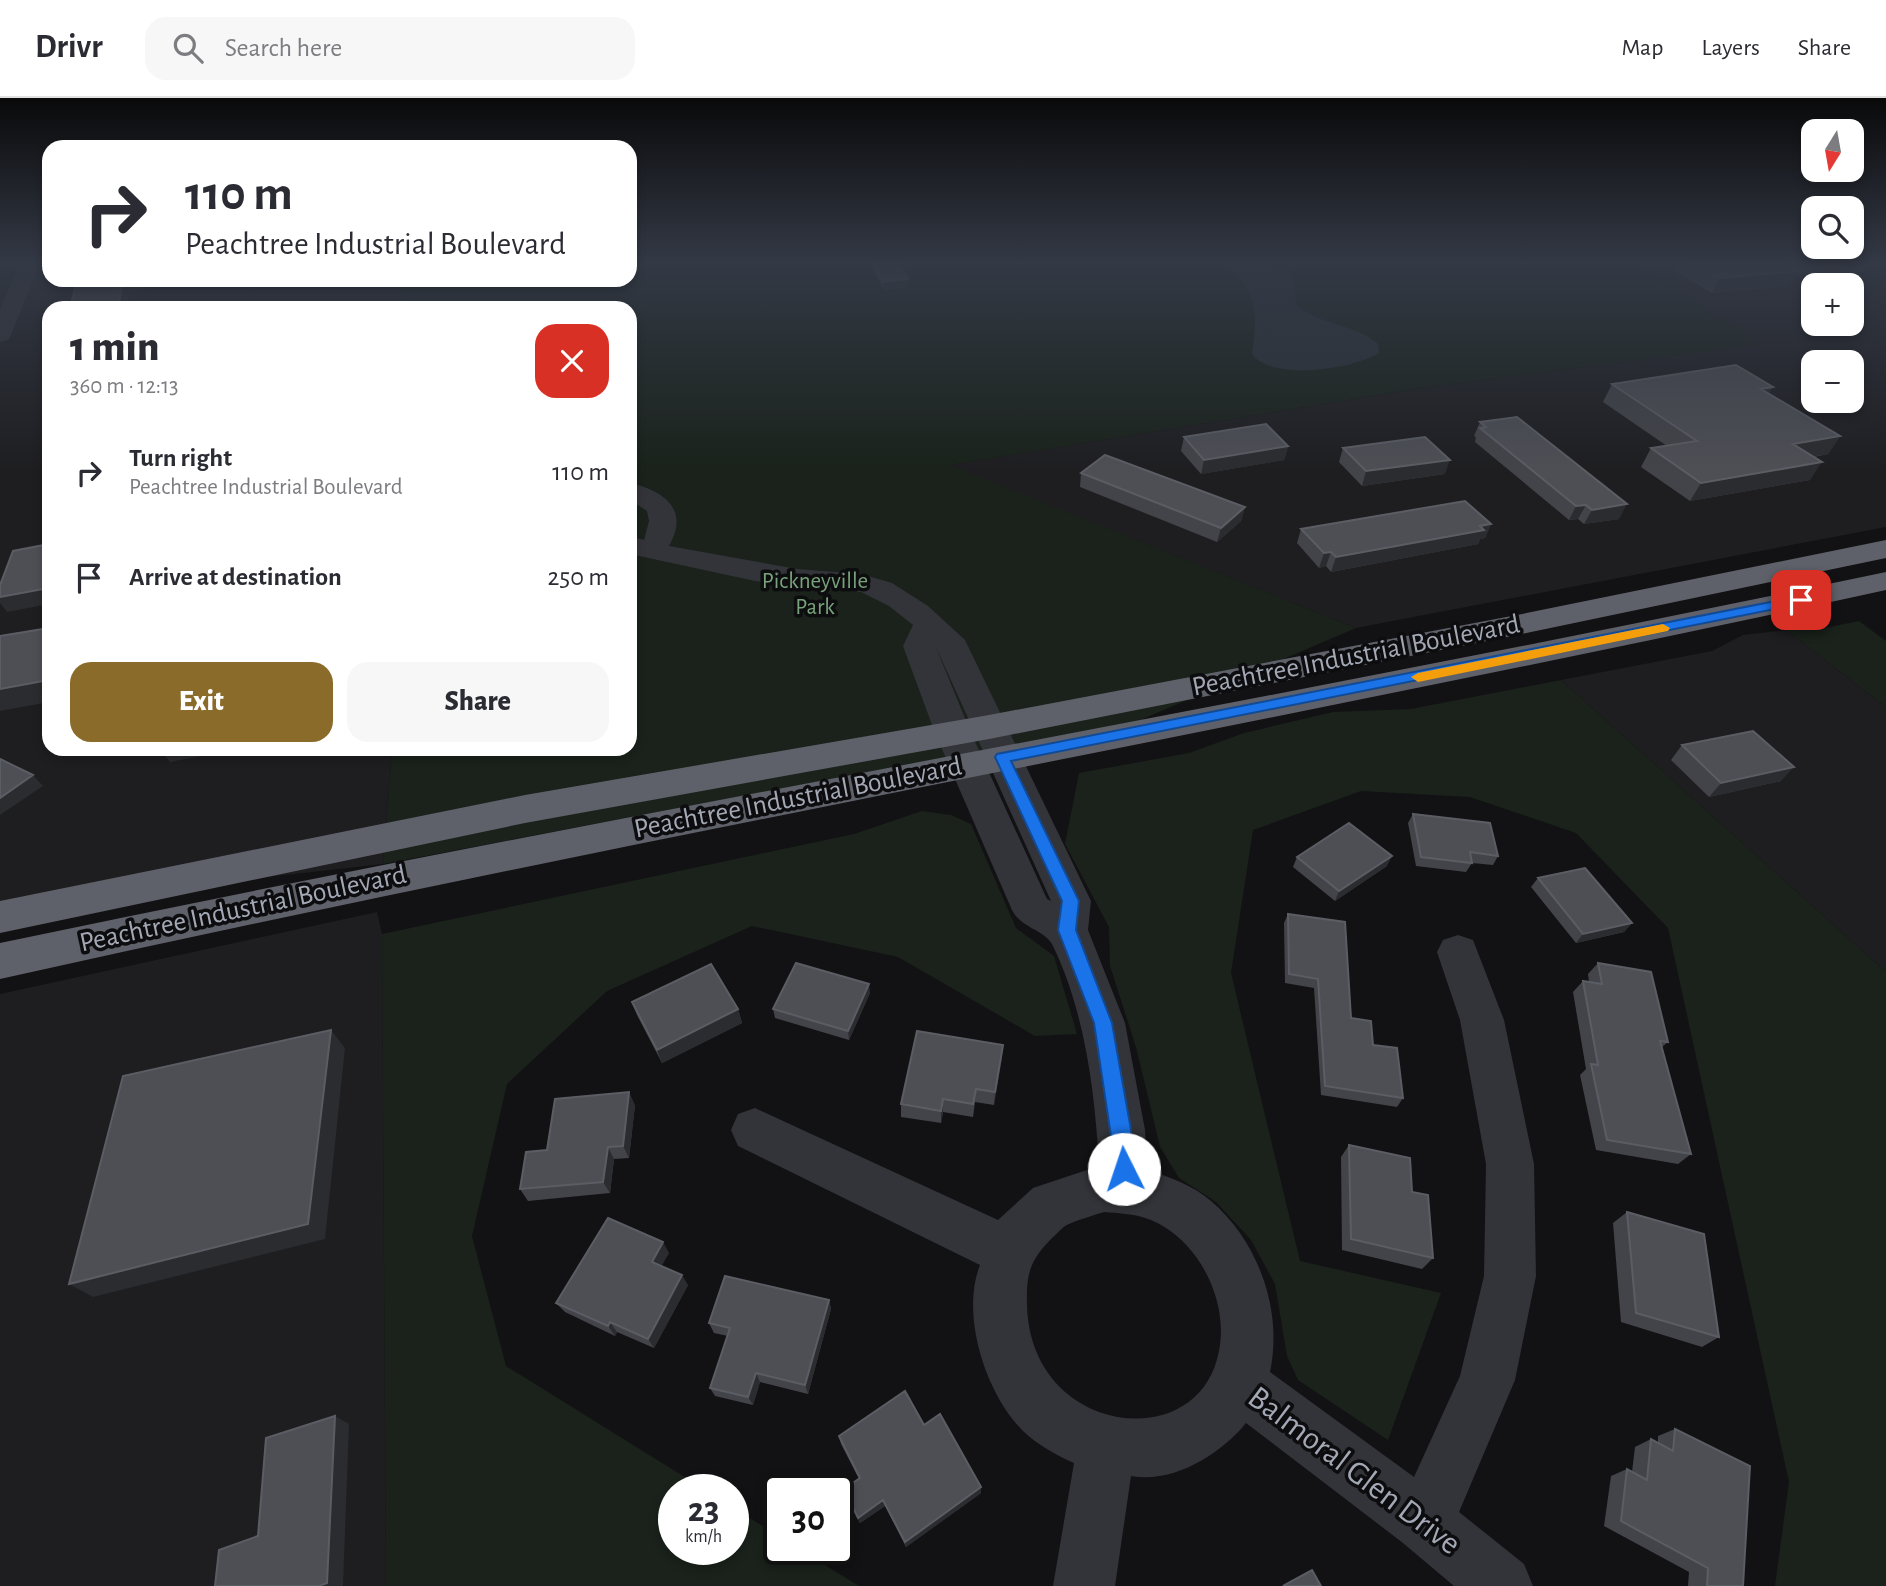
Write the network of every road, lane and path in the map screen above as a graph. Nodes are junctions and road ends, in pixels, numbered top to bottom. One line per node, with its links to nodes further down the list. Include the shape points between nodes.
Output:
1 (637, 494): 2 (street, via 656,502 663,513 660,538)
2 (641, 548): 5 (street, via 727,568 858,582 897,597 929,624 919,646)
3 (1886, 550): 5 (highway, Peachtree Industrial Boulevard, via 1517,625)
4 (1886, 582): 5 (highway, Peachtree Industrial Boulevard, via 1472,667)
5 (978, 745): 6 (highway, Peachtree Industrial Boulevard, via 524,809); 8 (highway, Peachtree Industrial Boulevard); 10 (street, via 1032,909 1067,930 1103,1023 1121,1130)
6 (0, 917)
7 (1458, 952): 14 (street, via 1482,1020 1510,1164 1510,1276 1487,1380)
8 (0, 961)
9 (755, 1130): 11 (street)
10 (1125, 1189): 11 (street, via 1084,1190 1047,1205 1031,1218); 12 (street, via 1149,1194 1192,1218 1226,1256 1246,1305 1249,1331 1247,1357)
11 (1008, 1252): 13 (street, via 996,1300 1006,1352 1018,1378 1055,1420)
12 (1238, 1382): 13 (street, via 1213,1419 1186,1437 1153,1448); 14 (street, Balmoral Glen Drive)
13 (1106, 1445): 15 (street)
14 (1424, 1522): 16 (street, Balmoral Glen Drive)
15 (1084, 1586)
16 (1502, 1586)

